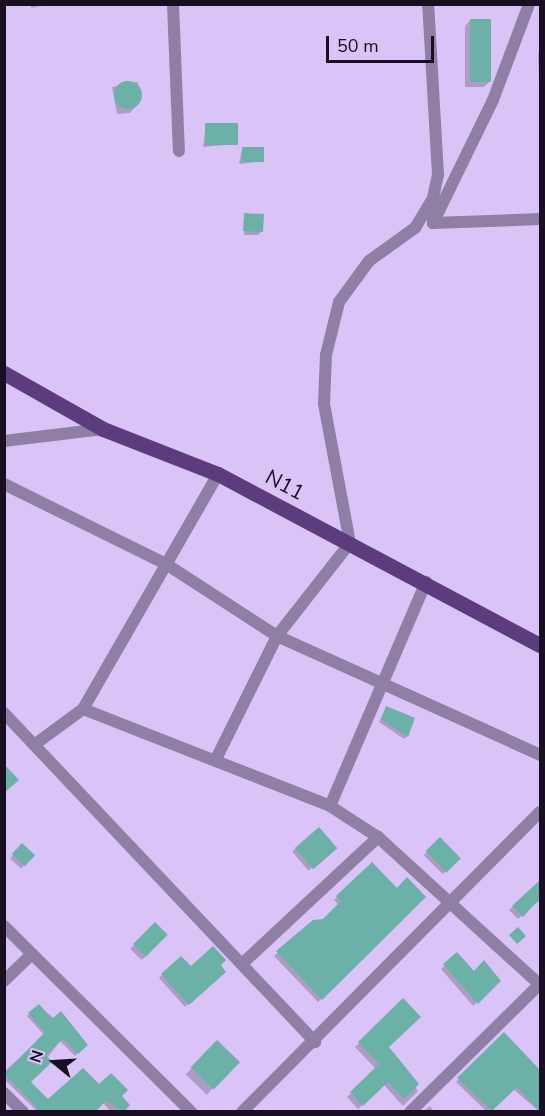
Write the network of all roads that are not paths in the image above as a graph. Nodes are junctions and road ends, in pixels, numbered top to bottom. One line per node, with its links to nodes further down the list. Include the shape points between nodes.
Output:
1 (172, 4): 4 (street)
2 (428, 4): 5 (street, via 438,175)
3 (529, 4): 7 (street, via 493,100)
4 (179, 151)
5 (433, 198): 7 (street); 13 (street, via 415,228 369,261 339,302 331,325 324,404)
6 (540, 219): 7 (street)
7 (434, 223)
8 (4, 373): 9 (main road, N11)
9 (103, 429): 10 (street); 11 (main road, N11)
10 (4, 441)
11 (218, 474): 13 (main road, N11); 14 (street)
12 (4, 484): 14 (street)
13 (350, 543): 15 (main road, N11); 16 (street)
14 (166, 564): 16 (street); 19 (street)
15 (426, 582): 17 (main road, N11); 18 (street)
16 (277, 636): 18 (street); 23 (street)
17 (540, 645)
18 (383, 682): 22 (street); 24 (street)
19 (83, 709): 21 (street); 23 (street)
20 (4, 713): 21 (street)
21 (34, 745): 30 (street)
22 (540, 755)
23 (216, 759): 24 (street)
24 (330, 806): 26 (street)
25 (540, 812): 27 (street)
26 (378, 837): 27 (street); 30 (street)
27 (452, 899): 32 (street); 33 (street)
28 (4, 926): 29 (street)
29 (32, 954): 31 (street); 36 (street)
30 (243, 963): 33 (street)
31 (4, 981)
32 (540, 984): 38 (street)
33 (315, 1042): 37 (street)
34 (4, 1093): 35 (street)
35 (23, 1112)
36 (191, 1112)
37 (242, 1112)
38 (411, 1112)

